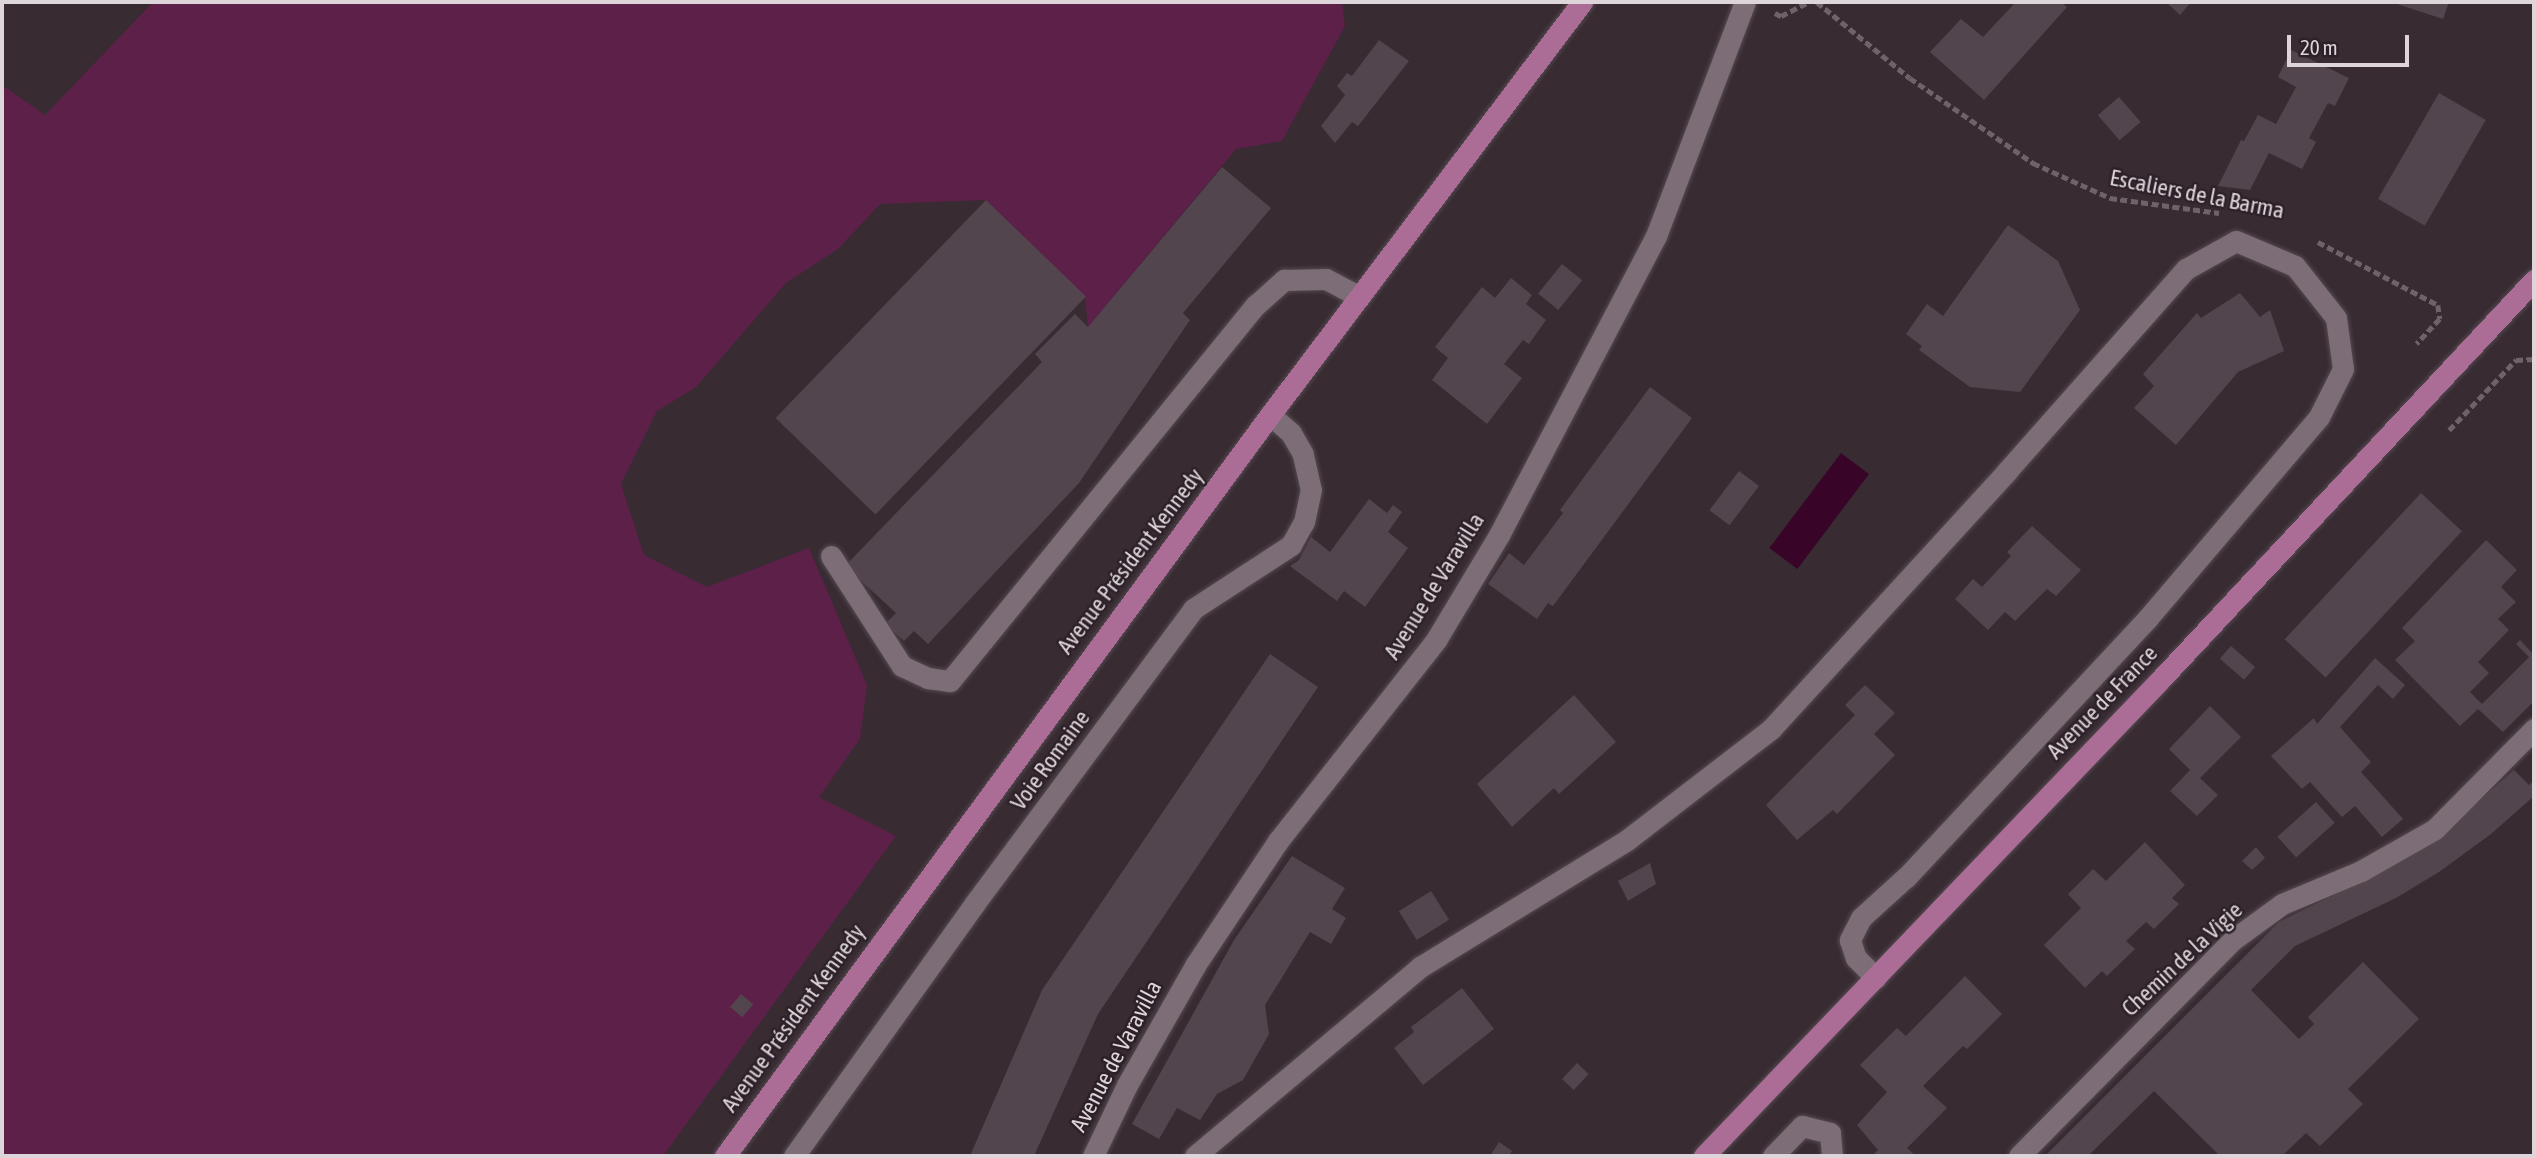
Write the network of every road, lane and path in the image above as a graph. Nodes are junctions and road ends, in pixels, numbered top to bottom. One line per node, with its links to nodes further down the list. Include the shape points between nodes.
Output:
1 (1582, 2): 7 (main road, Avenue Président Kennedy)
2 (1745, 2): 17 (street, Avenue de Varavilla, via 1656,236 1499,535 1436,640 1278,841 1196,964)
3 (1817, 2): 4 (path, Escaliers de la Barma, via 1910,78 2033,163 2110,198)
4 (2227, 214)
5 (2311, 238): 8 (path, Escaliers de la Barma, via 2438,305 2440,319)
6 (2534, 280): 14 (main road, Avenue de France)
7 (1360, 297): 10 (main road, Avenue Président Kennedy); 12 (street, via 1326,279 1284,281 1256,305 950,681 928,678 902,666)
8 (2417, 344)
9 (2534, 359): 11 (path, via 2516,360)
10 (1270, 415): 15 (main road, Avenue Président Kennedy); 16 (street, Voie Romaine, via 1291,433 1303,454 1311,489 1304,522 1291,545 1193,609)
11 (2449, 430)
12 (831, 556)
13 (2534, 729): 22 (street, Chemin de la Vigie, via 2435,829 2361,871 2282,904 2234,939)
14 (1876, 978): 18 (street, via 1856,958 1850,940 1861,918 1906,877 2147,620 2319,417 2343,369 2336,318 2295,266 2236,241 2186,269 1771,729 1627,839 1420,967); 19 (main road, Avenue de France)
15 (725, 1156)
16 (794, 1156)
17 (1093, 1156)
18 (1195, 1156)
19 (1704, 1156)
20 (1773, 1156): 21 (street, via 1802,1126 1830,1133)
21 (1832, 1156)
22 (2019, 1156)

